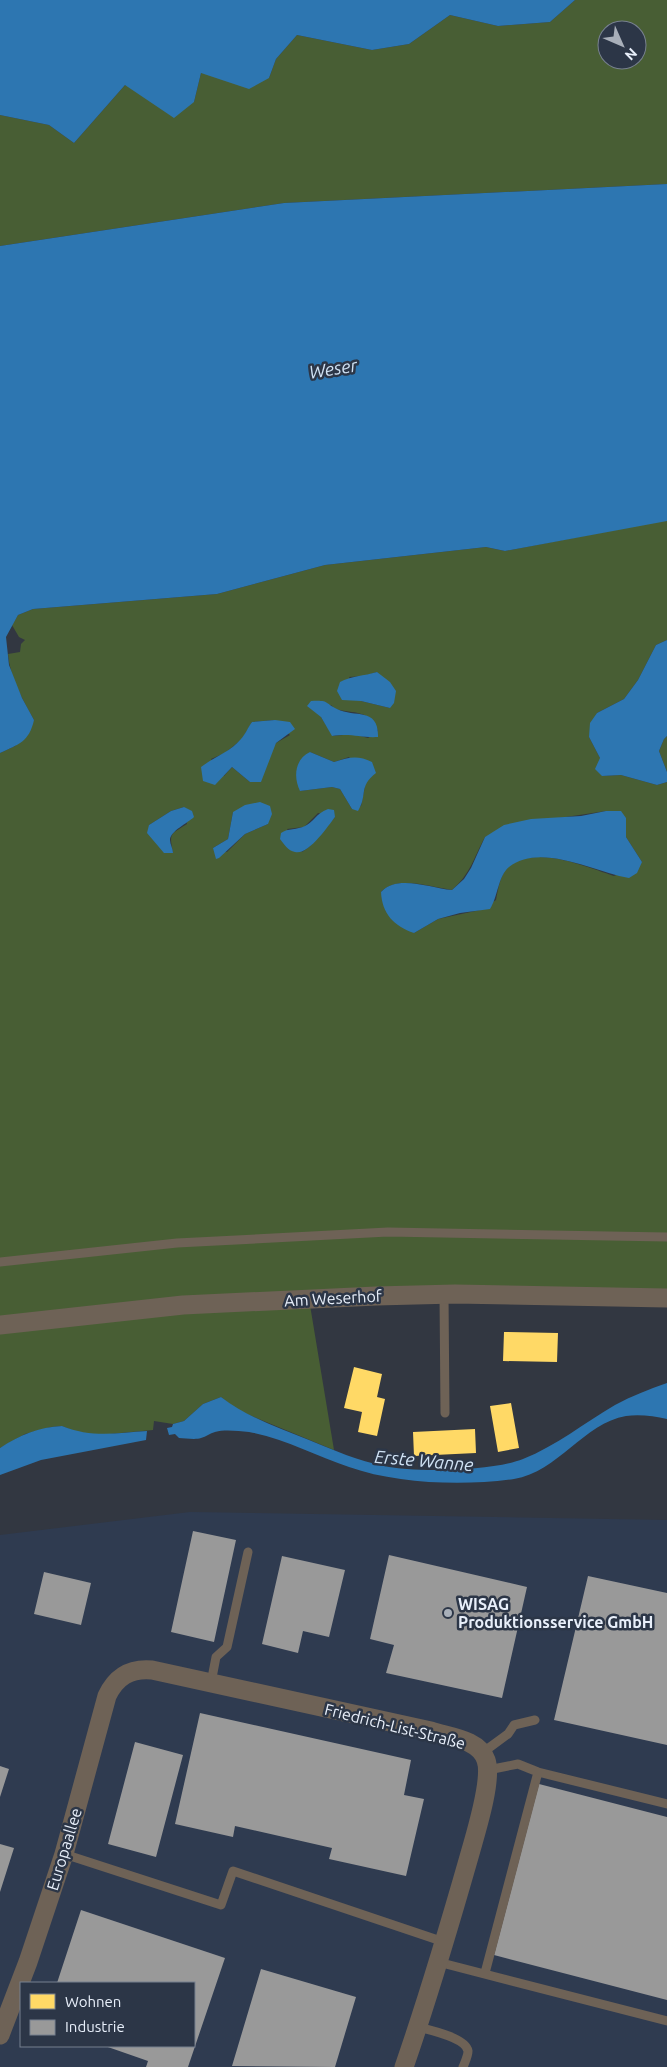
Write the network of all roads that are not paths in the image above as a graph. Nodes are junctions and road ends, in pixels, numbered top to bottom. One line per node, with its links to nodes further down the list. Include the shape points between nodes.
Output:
1 (667, 1237): 2 (lane, via 388,1232 177,1243)
2 (0, 1262)
3 (444, 1294): 4 (street, Am Weserhof); 5 (street, Am Weserhof, via 183,1305); 6 (lane)
4 (667, 1298)
5 (0, 1325)
6 (445, 1412)
7 (248, 1552): 9 (lane, via 227,1647 216,1657)
8 (132, 1670): 9 (street, Friedrich-List-Straße, via 152,1670); 14 (street, Europaallee, via 116,1680 107,1696)
9 (211, 1683): 11 (street, Friedrich-List-Straße, via 466,1741 476,1747)
10 (535, 1720): 11 (lane, via 514,1725)
11 (485, 1762): 12 (lane, via 518,1764); 15 (street, via 486,1786 478,1824)
12 (538, 1772): 13 (lane); 17 (lane)
13 (667, 1804)
14 (64, 1854): 15 (lane, via 221,1905 233,1871); 18 (street, Europaallee)
15 (444, 1942): 16 (street)
16 (438, 1962): 17 (lane); 21 (street)
17 (485, 1973): 20 (lane)
18 (20, 1982)
19 (20, 1983): 22 (street, Europaallee)
20 (667, 2021)
21 (418, 2027): 23 (street); 24 (lane, via 466,2046 468,2053)
22 (0, 2035)
23 (404, 2067)
24 (463, 2067)

